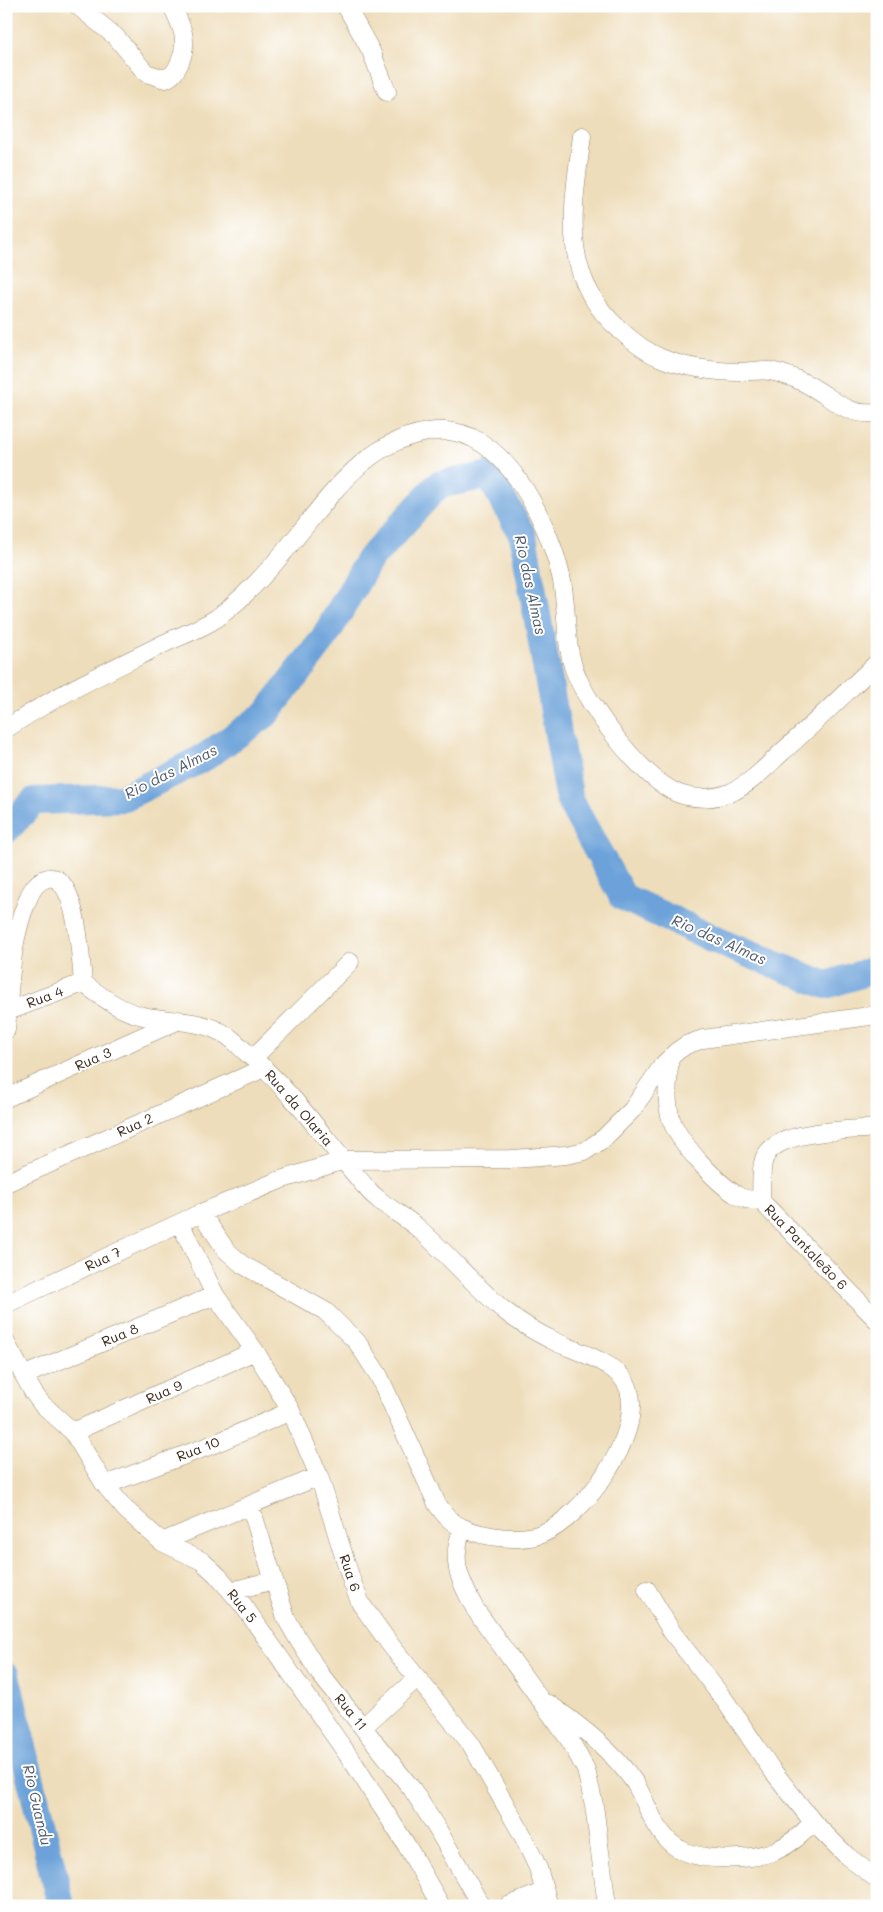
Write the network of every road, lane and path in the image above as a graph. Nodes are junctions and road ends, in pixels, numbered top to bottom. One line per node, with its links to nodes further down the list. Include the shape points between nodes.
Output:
1 (78, 6): 2 (street, via 116,37 146,73 164,79 172,76 184,52 184,34)
2 (172, 6)
3 (346, 6): 4 (street, via 371,51)
4 (387, 92)
5 (582, 136): 6 (street, via 572,225 578,267 590,296 617,327 661,358 723,371 769,371 811,386 838,406 866,414)
6 (877, 413)
7 (877, 663): 8 (street, via 755,777 731,792 701,799 677,793 652,776 630,753 581,687 573,666 561,576 554,553 516,478 495,451 480,440 460,431 438,431 398,440 369,456 339,485 282,555 238,601 216,618 196,631 125,663)
8 (6, 729)
9 (350, 962): 16 (street, Rua 2)
10 (82, 983): 11 (street, Rua 4); 11 (street, via 78,925 63,886 50,877 41,880 28,899 10,971); 13 (street, Rua da Olaria, via 120,1009)
11 (8, 1010): 14 (street)
12 (877, 1015): 15 (street, Rua 7, via 703,1039 686,1044)
13 (179, 1020): 16 (street, Rua da Olaria, via 225,1034); 17 (street, Rua 3)
14 (6, 1030)
15 (670, 1058): 19 (street, Rua 7, via 632,1110 603,1139 585,1151 513,1159); 21 (street, Rua Pantaleão 6, via 669,1112 678,1132 723,1184 746,1199)
16 (259, 1063): 19 (street, Rua da Olaria); 20 (street, Rua 2)
17 (6, 1098)
18 (877, 1128): 21 (street, via 795,1136 774,1144 763,1160)
19 (345, 1160): 22 (street, Rua 7, via 280,1180); 35 (street, Rua da Olaria, via 380,1203 417,1228 507,1312 554,1341 608,1366 629,1388 632,1408 616,1459 564,1519 538,1535 506,1537)
20 (6, 1183)
21 (761, 1201): 26 (street, Rua Pantaleão 6)
22 (201, 1213): 23 (street, Rua 7); 35 (street, via 221,1244 243,1266 325,1311 357,1342 379,1376 437,1504 452,1522)
23 (180, 1223): 24 (street, Rua 6); 25 (street, Rua 7)
24 (216, 1295): 28 (street, Rua 6); 29 (street, Rua 8)
25 (6, 1304)
26 (877, 1320)
27 (6, 1343): 29 (street, Rua 5)
28 (255, 1351): 30 (street, Rua 6); 31 (street, Rua 9)
29 (24, 1375): 31 (street, Rua 5, via 41,1403)
30 (291, 1411): 32 (street, Rua 6); 33 (street, Rua 10)
31 (73, 1432): 33 (street, Rua 5)
32 (319, 1476): 34 (street); 40 (street, Rua 6, via 361,1604)
33 (104, 1485): 36 (street, Rua 5)
34 (250, 1505): 36 (street); 37 (street, Rua 11)
35 (463, 1528): 41 (street, via 456,1555 462,1582 475,1609)
36 (162, 1542): 39 (street, Rua 5, via 202,1561)
37 (274, 1580): 39 (street); 42 (street, Rua 11, via 286,1618 309,1659)
38 (647, 1590): 43 (street, via 672,1632 726,1702 759,1754)
39 (232, 1591): 46 (street, Rua 5, via 328,1724 399,1832)
40 (417, 1678): 42 (street); 45 (street, Rua 6, via 471,1744 523,1836)
41 (538, 1696): 43 (street, via 586,1731 619,1763 642,1795 664,1835 682,1851 710,1859 774,1851 800,1837); 49 (street, via 571,1742 586,1770 594,1805)
42 (363, 1727): 47 (street, Rua 11, via 428,1814)
43 (814, 1822): 44 (street, via 847,1856)
44 (877, 1879)
45 (547, 1898): 48 (street)
46 (441, 1906)
47 (481, 1906)
48 (508, 1906)
49 (607, 1906)

